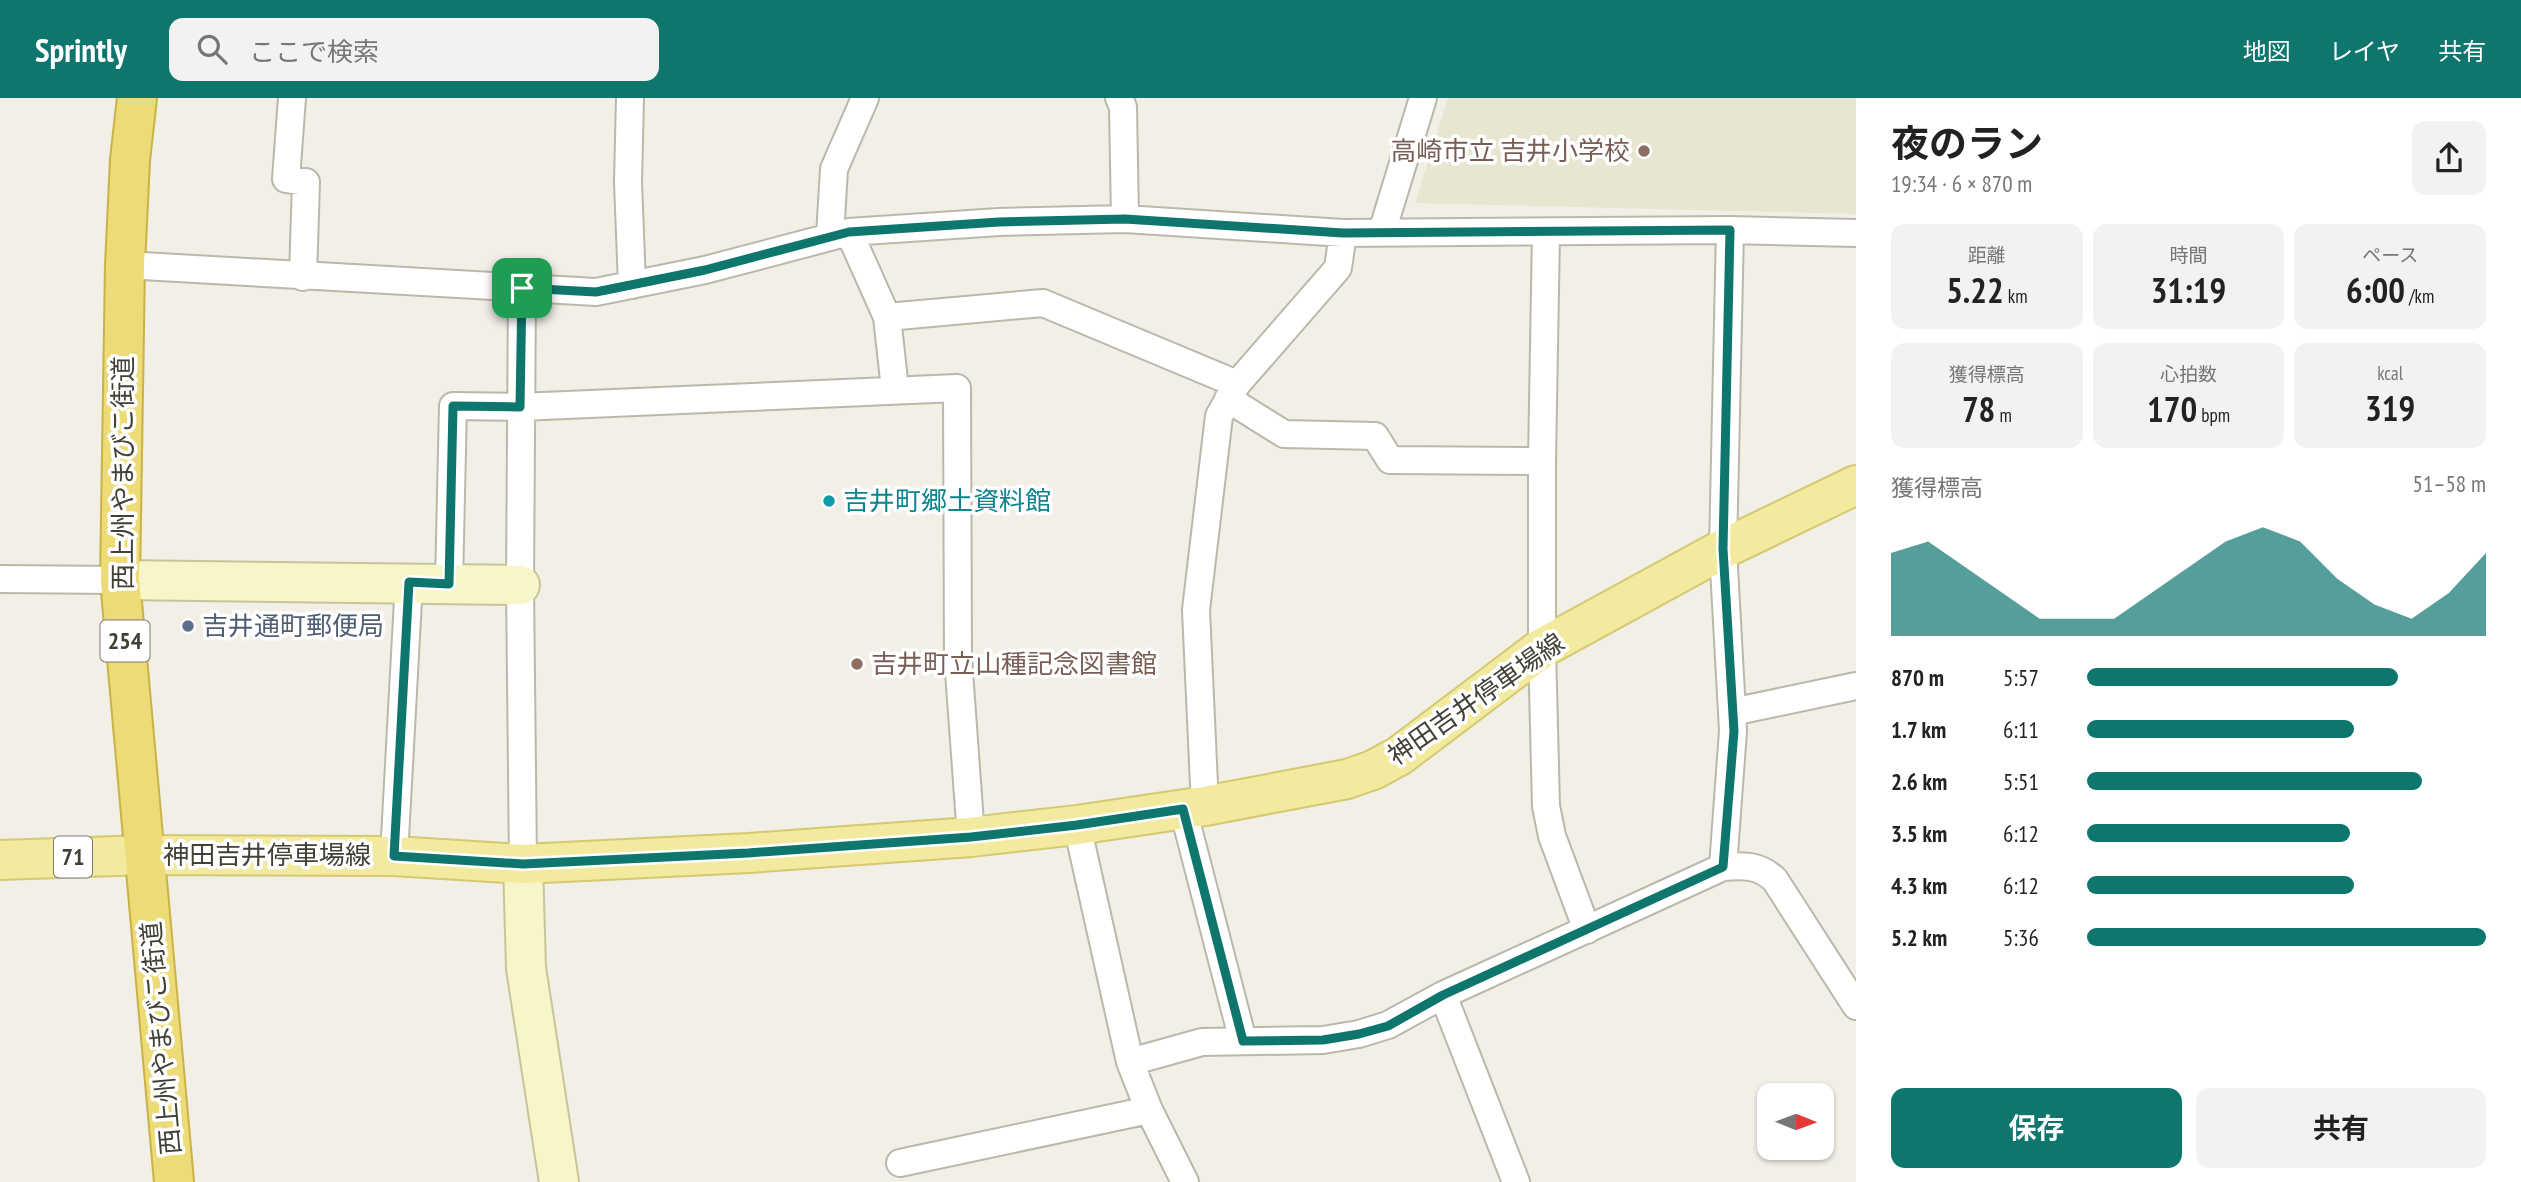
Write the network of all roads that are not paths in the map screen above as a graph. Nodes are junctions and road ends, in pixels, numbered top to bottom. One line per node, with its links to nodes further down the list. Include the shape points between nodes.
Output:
1 (137, 98): 14 (highway, 西上州やまびこ街道 / 254)
2 (292, 98): 15 (street, via 286,179 306,181)
3 (630, 98): 16 (street)
4 (865, 98): 13 (street, via 834,169)
5 (1119, 98): 7 (street, via 1123,107)
6 (1423, 98): 9 (street)
7 (1125, 219): 11 (street); 13 (street, via 999,222)
8 (1730, 230): 10 (street); 12 (street); 24 (street)
9 (1381, 232): 10 (street); 11 (street)
10 (1546, 232): 22 (street)
11 (1343, 233): 20 (street, via 1338,268)
12 (1856, 233)
13 (839, 234): 16 (street); 18 (street)
14 (125, 265): 15 (street); 26 (highway, 西上州やまびこ街道 / 254)
15 (303, 277): 17 (street)
16 (632, 285): 17 (street, via 596,292)
17 (522, 288): 21 (street)
18 (887, 317): 19 (street); 20 (street, via 1042,303)
19 (895, 389): 21 (street); 35 (street, via 957,388 958,658)
20 (1232, 391): 22 (street, via 1284,434 1375,436 1390,460); 33 (street, via 1219,416 1196,610)
21 (520, 407): 28 (street, via 453,406); 29 (street)
22 (1542, 461): 30 (street)
23 (1856, 485): 24 (main road, 神田吉井停車場線)
24 (1723, 549): 30 (main road, 神田吉井停車場線); 32 (street)
25 (0, 579): 26 (street)
26 (120, 580): 27 (street); 36 (highway, 西上州やまびこ街道 / 254)
27 (409, 582): 28 (street); 37 (street)
28 (449, 584): 29 (street)
29 (520, 584): 39 (street)
30 (1542, 648): 33 (main road, 神田吉井停車場線, via 1415,745 1373,770); 41 (street, via 1546,806 1552,836)
31 (1856, 686): 32 (street)
32 (1732, 712): 40 (street)
33 (1194, 808): 34 (main road, 神田吉井停車場線); 44 (street)
34 (1077, 825): 35 (main road, 神田吉井停車場線); 45 (street)
35 (971, 837): 39 (main road, 神田吉井停車場線)
36 (145, 855): 37 (main road, 神田吉井停車場線); 38 (main road, 71); 48 (highway, 西上州やまびこ街道 / 254)
37 (394, 856): 39 (main road, 神田吉井停車場線)
38 (0, 860)
39 (523, 864): 49 (street, via 526,968)
40 (1723, 867): 41 (street); 43 (street, via 1758,867 1775,880)
41 (1587, 930): 42 (street)
42 (1443, 995): 44 (street, via 1388,1026 1359,1034 1323,1040); 51 (street)
43 (1856, 1006)
44 (1243, 1041): 45 (street, via 1202,1042)
45 (1130, 1062): 46 (street)
46 (1149, 1110): 47 (street); 50 (street)
47 (900, 1163)
48 (174, 1182)
49 (559, 1182)
50 (1185, 1182)
51 (1516, 1182)

